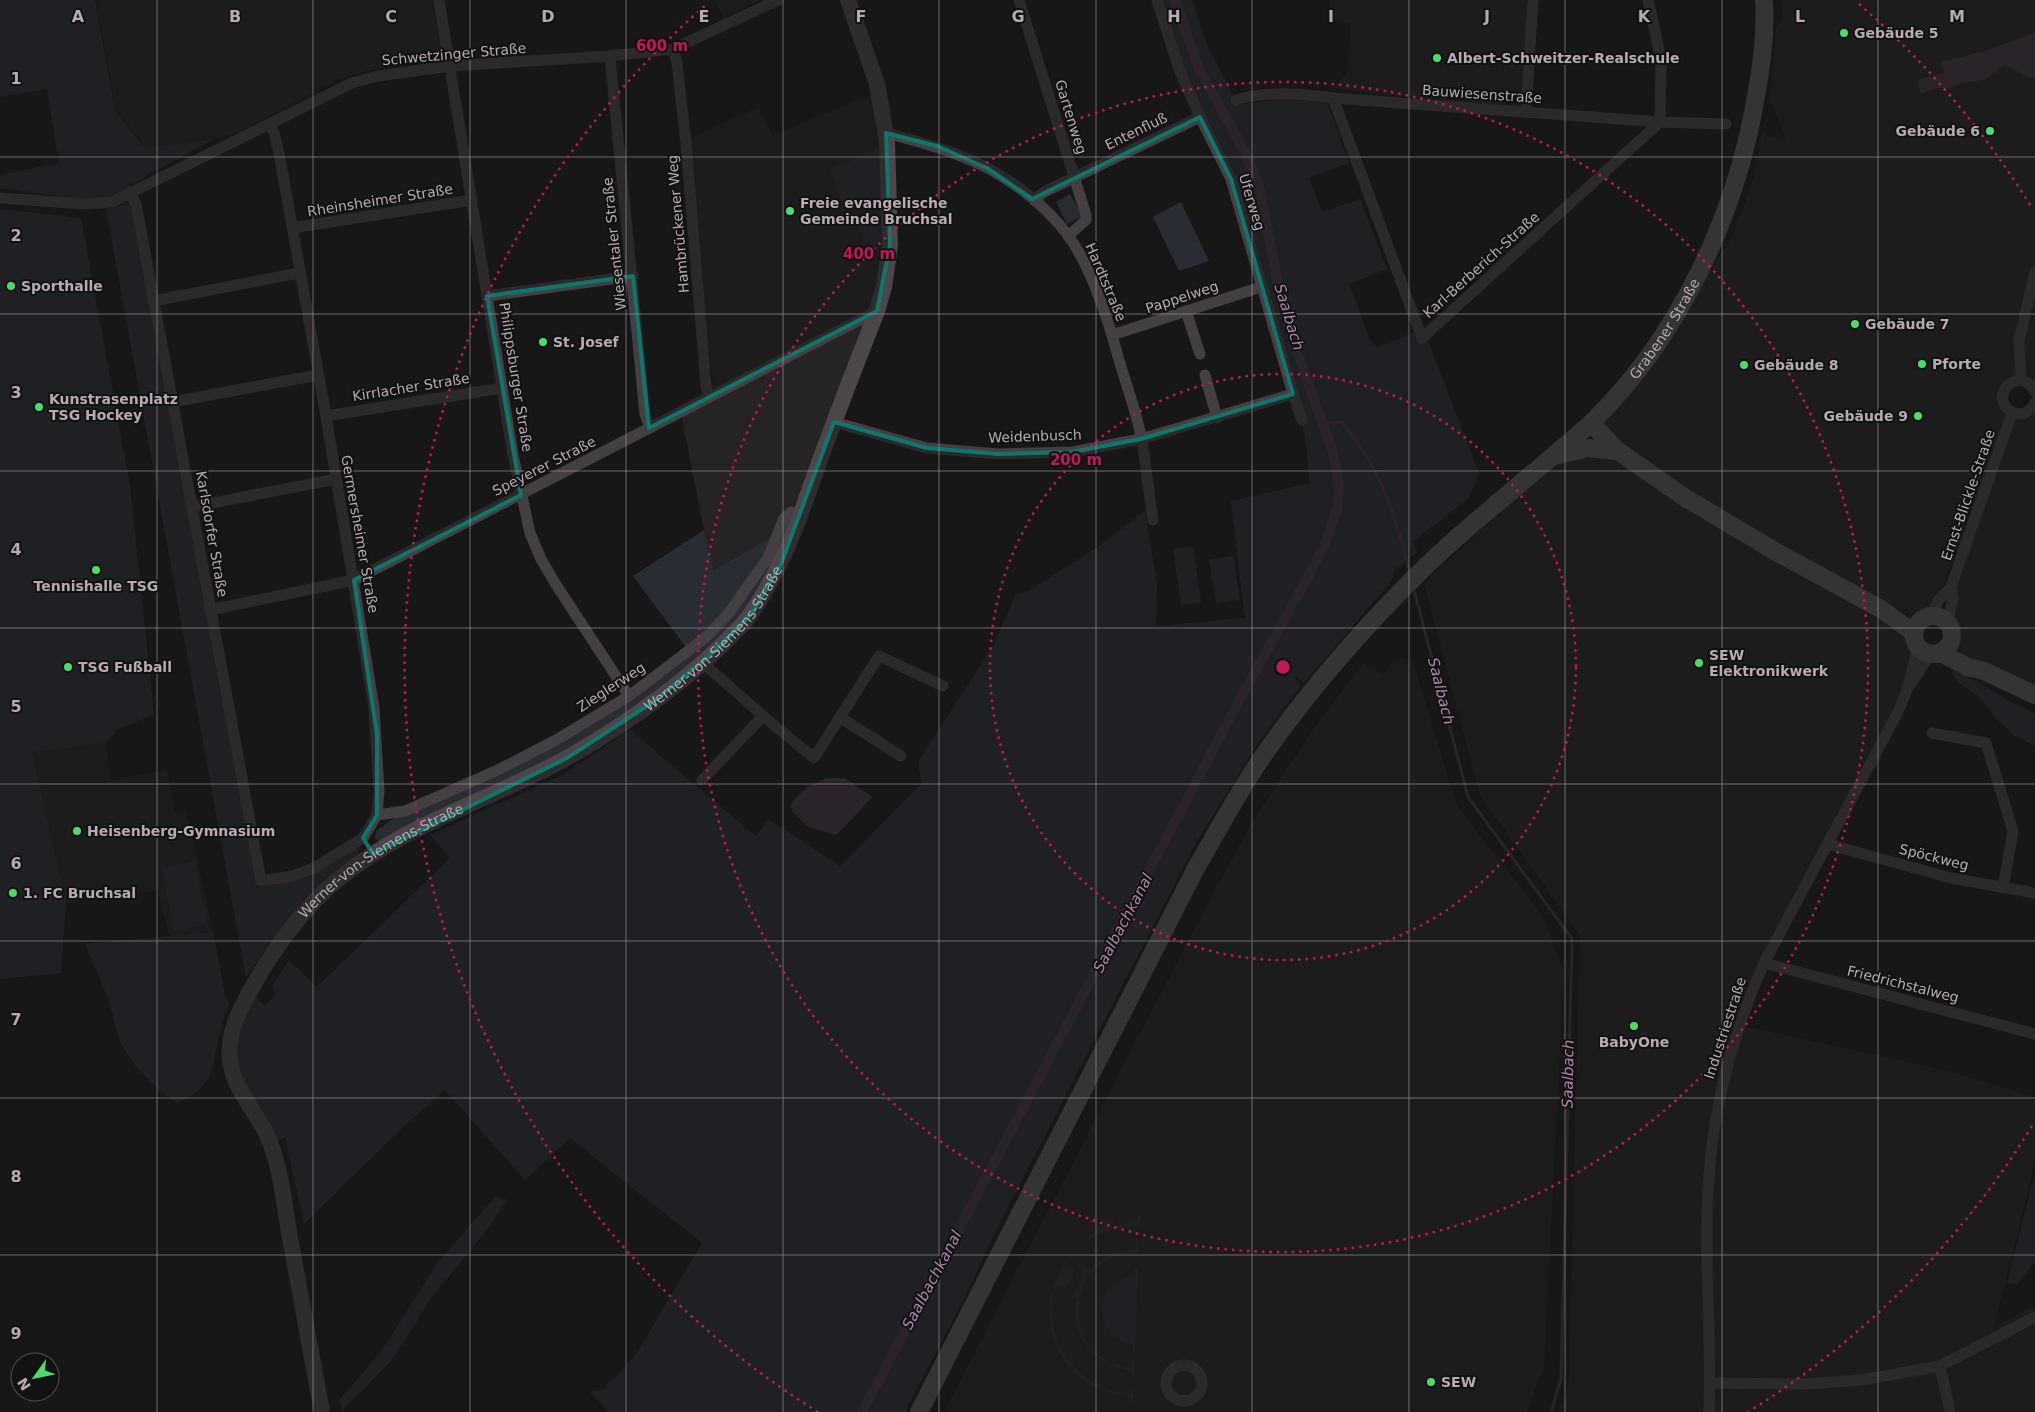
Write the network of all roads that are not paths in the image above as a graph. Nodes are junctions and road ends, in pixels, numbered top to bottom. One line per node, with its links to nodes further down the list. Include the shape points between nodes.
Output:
1 (439, 0): 11 (street, Philippsburger Straße)
2 (778, 0): 9 (street, Schwetzinger Straße)
3 (848, 0): 19 (main road, Werner-von-Siemens-Straße, via 877,84)
4 (1019, 0): 20 (street, Gartenweg)
5 (1157, 0): 15 (street, Uferweg, via 1179,69)
6 (1533, 0): 14 (street)
7 (1648, 0): 16 (street, via 1661,59)
8 (1764, 0): 51 (main road, Grabener Straße, via 1761,66 1752,125 1736,186 1718,235 1661,336)
9 (673, 49): 10 (street, Schwetzinger Straße); 43 (street, Hambrückener Weg, via 686,144 706,386)
10 (610, 56): 11 (street, Schwetzinger Straße); 29 (street, Wiesentaler Straße)
11 (450, 66): 17 (street, Schwetzinger Straße, via 352,83); 23 (street, Philippsburger Straße)
12 (1333, 98): 13 (street, Bauwiesenstraße, via 1269,94); 14 (street, Bauwiesenstraße); 16 (street, Karl-Berberich-Straße, via 1422,338)
13 (1236, 100)
14 (1526, 112): 16 (street, Bauwiesenstraße)
15 (1200, 117): 20 (street, Entenfluß); 30 (street, Uferweg, via 1230,179)
16 (1660, 122): 18 (street, Bauwiesenstraße)
17 (269, 124): 21 (street, Schwetzinger Straße); 25 (street, Germersheimer Straße, via 279,153)
18 (1726, 124)
19 (886, 134): 24 (street, Hardtstraße, via 937,146 987,168); 33 (main road, Werner-von-Siemens-Straße, via 890,245)
20 (1074, 177): 24 (street, Entenfluß); 26 (street, Gartenweg, via 1086,220)
21 (130, 192): 22 (street, Schwetzinger Straße, via 102,204); 32 (street, Karlsdorfer Straße, via 136,204)
22 (0, 198)
23 (472, 200): 25 (street, Rheinsheimer Straße); 31 (street, Philippsburger Straße)
24 (1034, 200): 26 (street, Hardtstraße)
25 (292, 228): 28 (street, Germersheimer Straße)
26 (1068, 236): 35 (street, Hardtstraße, via 1095,288)
27 (2035, 272): 39 (street, via 2019,340)
28 (299, 273): 32 (street); 37 (street, Germersheimer Straße)
29 (633, 276): 31 (street); 52 (street, Wiesentaler Straße, via 645,414)
30 (1261, 287): 34 (street, Pappelweg); 42 (street, Uferweg)
31 (487, 296): 40 (street, Philippsburger Straße)
32 (153, 301): 44 (street, Karlsdorfer Straße)
33 (877, 311): 43 (street, Speyerer Straße); 50 (main road, Werner-von-Siemens-Straße)
34 (1186, 311): 35 (street, Pappelweg); 36 (street)
35 (1112, 335): 53 (street, Hardtstraße)
36 (1200, 354)
37 (318, 375): 44 (street); 47 (street, Germersheimer Straße)
38 (1205, 375): 48 (street)
39 (2021, 380): 41 (street); 46 (street, via 2012,382 2003,392 2003,404)
40 (502, 388): 47 (street, Kirrlacher Straße); 57 (street, Philippsburger Straße)
41 (2035, 392)
42 (1293, 394): 48 (street, Weidenbusch); 49 (street, Uferweg)
43 (710, 396): 52 (street, Speyerer Straße)
44 (172, 402): 58 (street, Karlsdorfer Straße)
45 (2035, 403): 46 (street, via 2026,413)
46 (2012, 413): 62 (street, Ernst-Blickle-Straße)
47 (326, 416): 56 (street, Germersheimer Straße)
48 (1217, 418): 53 (street, Weidenbusch)
49 (1302, 420)
50 (834, 422): 53 (street, Weidenbusch, via 927,448 998,454 1072,452); 59 (main road, Werner-von-Siemens-Straße)
51 (1591, 423): 54 (main road); 55 (main road, Grabener Straße)
52 (650, 428): 57 (street, Speyerer Straße)
53 (1141, 439): 60 (street, Hardtstraße)
54 (1618, 451): 55 (main road, via 1588,448); 65 (main road, via 1742,532)
55 (1552, 456): 88 (main road, Grabener Straße, via 1450,543 1403,589 1329,669 1261,760 1191,879)
56 (336, 479): 58 (street); 61 (street, Germersheimer Straße)
57 (521, 495): 61 (street, Speyerer Straße); 69 (street, Philippsburger Straße, via 530,533 541,559)
58 (192, 507): 63 (street, Karlsdorfer Straße)
59 (801, 513): 66 (main road, Werner-von-Siemens-Straße, via 781,564 753,612); 69 (street, Zieglerweg, via 791,512 784,518 768,558 728,614 705,638)
60 (1153, 520)
61 (354, 580): 63 (street, Speyerer Straße); 75 (street, Germersheimer Straße, via 377,736)
62 (1951, 587): 64 (street, Ernst-Blickle-Straße, via 1953,599); 65 (street, Ernst-Blickle-Straße, via 1938,601)
63 (210, 610): 79 (street, Karlsdorfer Straße)
64 (1947, 623): 65 (main road, via 1952,634)
65 (1929, 638): 68 (main road, via 1984,671); 77 (street, Industriestraße, via 1870,768)
66 (702, 662): 70 (street); 78 (main road, Werner-von-Siemens-Straße, via 653,702 567,758)
67 (943, 686): 71 (street, via 879,656)
68 (2035, 695)
69 (629, 696): 75 (street, Zieglerweg, via 500,769 405,811)
70 (763, 716): 71 (street, via 814,758); 74 (street)
71 (841, 718): 73 (street)
72 (1932, 733): 80 (street, via 1986,743 2013,831)
73 (902, 756)
74 (702, 780)
75 (377, 815): 76 (street, Germersheimer Straße)
76 (363, 838): 78 (street); 79 (street, Germersheimer Straße, via 314,868 293,876)
77 (1827, 844): 80 (street, Spöckweg, via 1951,878); 82 (street, Industriestraße)
78 (373, 854): 87 (main road, Werner-von-Siemens-Straße, via 334,882 284,937 244,1003 232,1032 229,1057 236,1083 272,1148)
79 (261, 881)
80 (2003, 888): 81 (street, Spöckweg)
81 (2035, 893)
82 (1764, 963): 83 (street, Friedrichstalweg); 86 (street, Industriestraße, via 1746,1004 1728,1061 1713,1129 1707,1215)
83 (2035, 1034)
84 (2035, 1317): 85 (street)
85 (1940, 1366): 86 (street, via 1862,1380 1806,1384); 90 (street)
86 (1710, 1383): 89 (street, Industriestraße)
87 (322, 1412)
88 (919, 1412)
89 (1709, 1412)
90 (1950, 1412)

